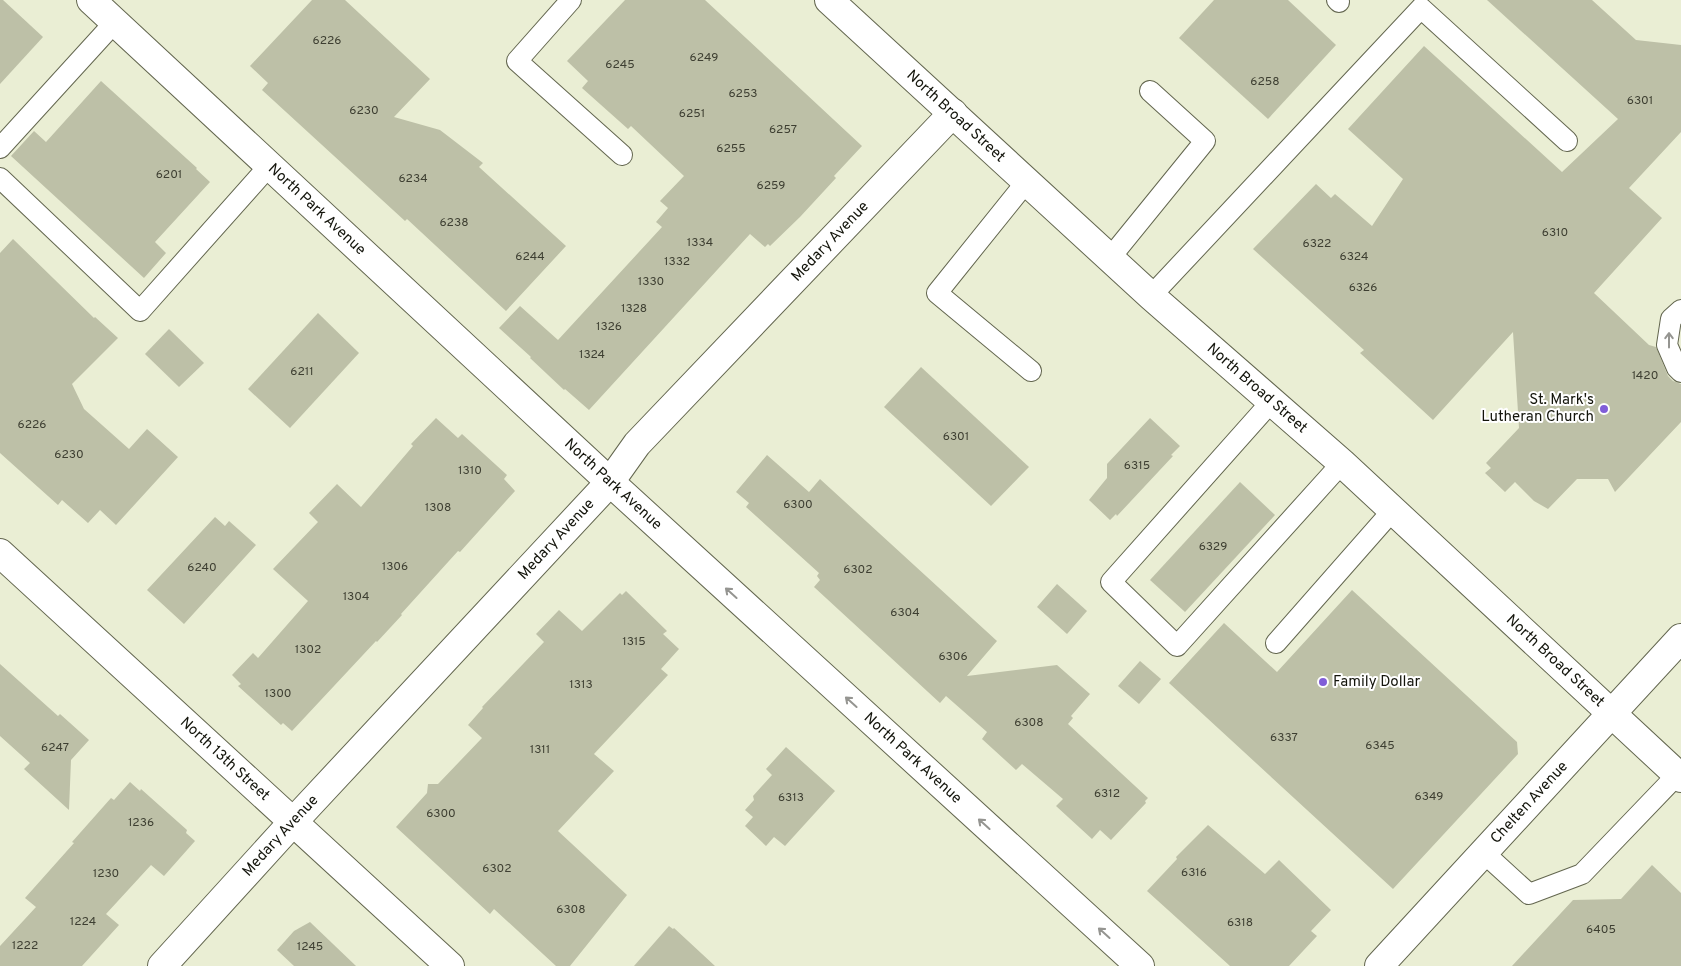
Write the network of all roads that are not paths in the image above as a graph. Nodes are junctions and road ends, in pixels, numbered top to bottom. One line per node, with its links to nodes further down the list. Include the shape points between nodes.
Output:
1 (91, 0): 4 (street, North Park Avenue)
2 (570, 0): 9 (lane, via 517,61)
3 (829, 0): 6 (street, North Broad Street)
4 (114, 23): 8 (lane); 10 (street, North Park Avenue)
5 (1150, 92): 13 (lane, via 1205,141)
6 (953, 113): 12 (street, North Broad Street); 20 (street, Medary Avenue, via 637,444)
7 (1567, 141): 14 (lane, via 1421,8)
8 (0, 148)
9 (622, 155)
10 (269, 166): 11 (lane, via 140,311); 20 (street, North Park Avenue)
11 (0, 178)
12 (1026, 181): 13 (street, North Broad Street); 16 (lane, via 937,293)
13 (1110, 258): 14 (street, North Broad Street)
14 (1151, 296): 18 (street, North Broad Street)
15 (1681, 310): 17 (lane, one-way to 15, via 1667,345 1671,319)
16 (1031, 371)
17 (1681, 372)
18 (1272, 401): 19 (street, North Broad Street); 19 (lane, via 1110,582 1177,646)
19 (1342, 463): 21 (street, North Broad Street)
20 (610, 482): 27 (street, Medary Avenue); 31 (street, North Park Avenue, one-way to 20)
21 (1393, 510): 24 (lane); 25 (street, North Broad Street)
22 (0, 553): 27 (street, North 13th Street)
23 (1681, 638): 25 (street, Chelten Avenue)
24 (1276, 643)
25 (1613, 714): 26 (street, North Broad Street); 28 (street, Chelten Avenue)
26 (1679, 776): 28 (lane, via 1582,874 1529,894)
27 (293, 822): 29 (street, Medary Avenue); 30 (street, North 13th Street)
28 (1484, 853): 32 (street, Chelten Avenue)
29 (162, 966)
30 (450, 966)
31 (1140, 966)
32 (1379, 966)

